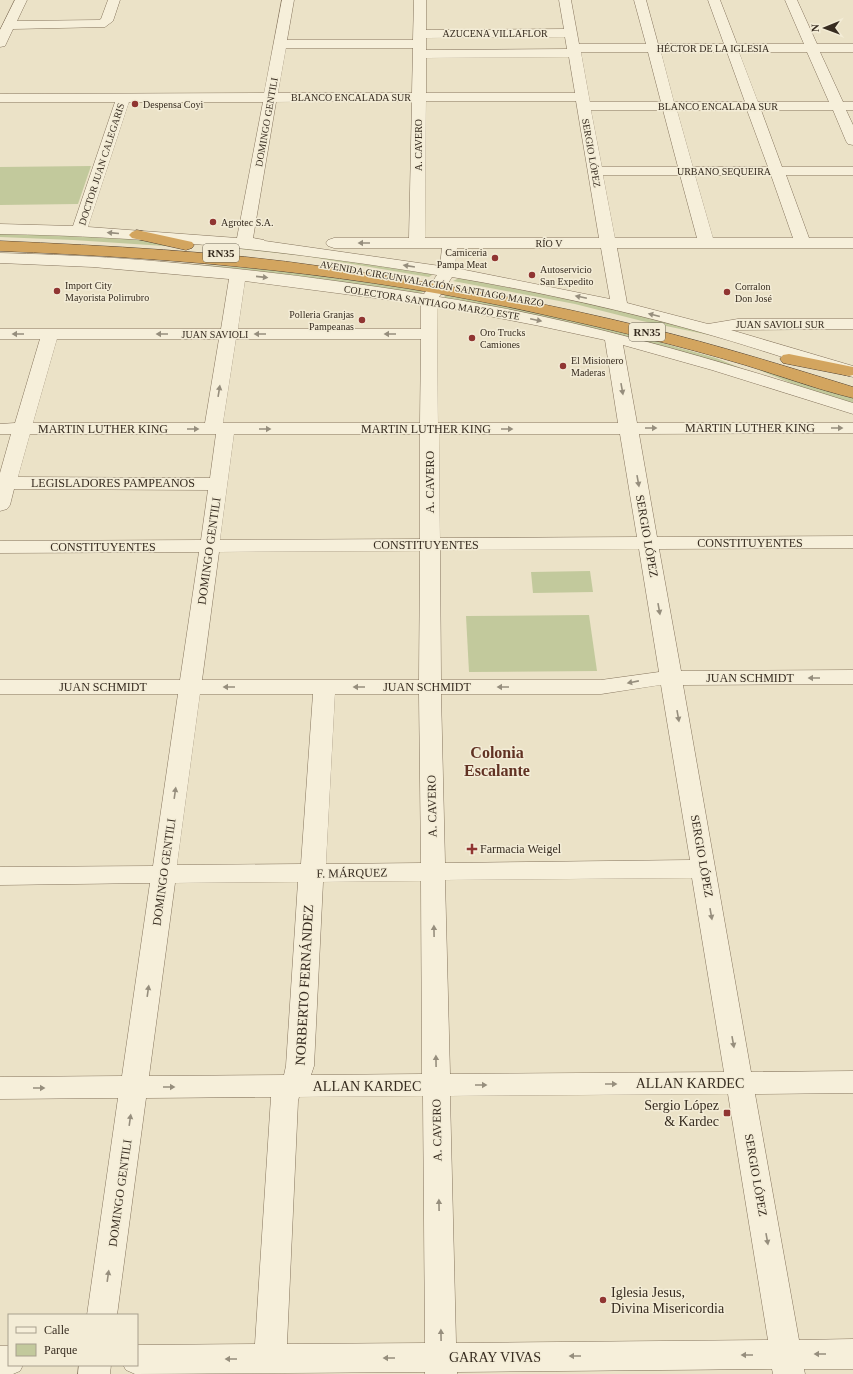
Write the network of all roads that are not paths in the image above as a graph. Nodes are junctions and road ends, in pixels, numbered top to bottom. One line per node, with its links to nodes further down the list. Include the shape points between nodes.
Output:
1 (114, 0): 9 (street, via 107,21 102,24)
2 (288, 0): 12 (street, DOMINGO GENTILI)
3 (420, 0): 13 (street, A. CAVERO)
4 (565, 0): 10 (street, SERGIO LÓPEZ)
5 (640, 0): 14 (street)
6 (714, 0): 15 (street)
7 (791, 0): 16 (street)
8 (15, 3): 9 (street)
9 (9, 24): 11 (street)
10 (571, 33): 13 (street, AZUCENA VILLAFLOR); 18 (street, SERGIO LÓPEZ)
11 (0, 43)
12 (280, 44): 13 (street, AZUCENA VILLAFLOR); 22 (street, DOMINGO GENTILI)
13 (419, 44): 18 (street, HÉCTOR DE LA IGLESIA); 19 (street, A. CAVERO)
14 (653, 48): 15 (street, HÉCTOR DE LA IGLESIA); 18 (street, HÉCTOR DE LA IGLESIA); 24 (street)
15 (732, 48): 16 (street, HÉCTOR DE LA IGLESIA); 25 (street)
16 (812, 48): 17 (street, HÉCTOR DE LA IGLESIA); 26 (street)
17 (853, 48)
18 (574, 51): 23 (street, SERGIO LÓPEZ)
19 (418, 97): 22 (street, BLANCO ENCALADA SUR); 23 (street, BLANCO ENCALADA SUR); 38 (street, A. CAVERO)
20 (0, 98): 21 (street, BLANCO ENCALADA SUR)
21 (123, 98): 22 (street, BLANCO ENCALADA SUR); 34 (street, DOCTOR JUAN CALEGARIS)
22 (271, 98): 37 (street, DOMINGO GENTILI)
23 (583, 101): 24 (street, BLANCO ENCALADA SUR); 29 (street, SERGIO LÓPEZ)
24 (669, 106): 25 (street, BLANCO ENCALADA SUR); 30 (street)
25 (753, 106): 26 (street, BLANCO ENCALADA SUR); 31 (street)
26 (838, 106): 27 (street, BLANCO ENCALADA SUR); 28 (street)
27 (853, 106)
28 (853, 141)
29 (595, 171): 30 (street, URBANO SEQUEIRA); 40 (street, SERGIO LÓPEZ)
30 (686, 171): 31 (street, URBANO SEQUEIRA); 41 (street)
31 (777, 171): 32 (street, URBANO SEQUEIRA); 42 (street)
32 (853, 171)
33 (0, 230): 34 (street, COLECTORA SANTIAGO MARZO ESTE)
34 (79, 230): 35 (street, COLECTORA SANTIAGO MARZO ESTE, one-way to 34)
35 (137, 235): 37 (street, COLECTORA SANTIAGO MARZO ESTE); 48 (highway, via 201,247 299,257)
36 (0, 240): 48 (highway, AVENIDA CIRCUNVALACIÓN SANTIAGO MARZO / RN35, via 231,254)
37 (244, 243): 38 (street, RÍO V, one-way to 37); 50 (street, COLECTORA SANTIAGO MARZO ESTE, one-way to 37, via 319,252)
38 (418, 243): 39 (street, RÍO V)
39 (450, 243): 40 (street, RÍO V); 50 (street, A. CAVERO)
40 (608, 243): 41 (street, RÍO V); 51 (street, SERGIO LÓPEZ)
41 (706, 243): 42 (street, RÍO V)
42 (803, 243): 43 (street, RÍO V)
43 (853, 243)
44 (0, 246): 47 (highway, AVENIDA CIRCUNVALACIÓN SANTIAGO MARZO / RN35)
45 (0, 258): 46 (street, COLECTORA SANTIAGO MARZO ESTE)
46 (49, 259): 47 (highway, via 104,256 222,264); 49 (street, COLECTORA SANTIAGO MARZO ESTE, via 149,265)
47 (270, 264): 50 (highway, AVENIDA CIRCUNVALACIÓN SANTIAGO MARZO / RN35)
48 (377, 272): 50 (highway, AVENIDA CIRCUNVALACIÓN SANTIAGO MARZO / RN35)
49 (238, 275): 50 (street, COLECTORA SANTIAGO MARZO ESTE, one-way to 50, via 318,284); 57 (street, DOMINGO GENTILI)
50 (438, 285): 51 (street, COLECTORA SANTIAGO MARZO ESTE, one-way to 50, via 562,293); 52 (highway, AVENIDA CIRCUNVALACIÓN SANTIAGO MARZO / RN35); 58 (street, A. CAVERO); 59 (street, COLECTORA SANTIAGO MARZO ESTE, one-way to 59, via 503,313); 60 (highway, AVENIDA CIRCUNVALACIÓN SANTIAGO MARZO / RN35, via 550,302 671,331 711,337)
51 (619, 306): 54 (street, COLECTORA SANTIAGO MARZO ESTE, one-way to 51)
52 (594, 320): 61 (highway, AVENIDA CIRCUNVALACIÓN SANTIAGO MARZO / RN35, via 717,352); 62 (highway, via 634,334 729,360)
53 (853, 324): 54 (street, JUAN SAVIOLI SUR, via 734,324)
54 (707, 329): 60 (street, COLECTORA SANTIAGO MARZO ESTE)
55 (0, 334): 56 (street, JUAN SAVIOLI, one-way to 55)
56 (50, 334): 57 (street, JUAN SAVIOLI, one-way to 56); 66 (street)
57 (229, 334): 58 (street, JUAN SAVIOLI, one-way to 57); 67 (street, DOMINGO GENTILI, one-way to 57)
58 (429, 334): 68 (street, A. CAVERO)
59 (613, 337): 62 (street, COLECTORA SANTIAGO MARZO ESTE, via 698,360); 64 (street, SERGIO LÓPEZ, one-way to 64)
60 (852, 376)
61 (853, 393)
62 (816, 397): 63 (street, COLECTORA SANTIAGO MARZO ESTE)
63 (853, 409)
64 (629, 428): 65 (street, MARTIN LUTHER KING, one-way to 65); 68 (street, MARTIN LUTHER KING, one-way to 64); 74 (street, SERGIO LÓPEZ, one-way to 74)
65 (853, 428)
66 (22, 429): 67 (street, MARTIN LUTHER KING, one-way to 67); 69 (street, MARTIN LUTHER KING); 70 (street)
67 (220, 429): 68 (street, MARTIN LUTHER KING, one-way to 68); 71 (street, DOMINGO GENTILI)
68 (429, 429): 75 (street, A. CAVERO)
69 (0, 430)
70 (6, 483): 71 (street, LEGISLADORES PAMPEANOS); 72 (street)
71 (219, 484): 76 (street, DOMINGO GENTILI)
72 (0, 505)
73 (853, 542): 74 (street, CONSTITUYENTES)
74 (648, 544): 75 (street, CONSTITUYENTES); 79 (street, SERGIO LÓPEZ, one-way to 79)
75 (430, 545): 76 (street, CONSTITUYENTES); 83 (street, A. CAVERO)
76 (210, 546): 77 (street, CONSTITUYENTES); 81 (street, DOMINGO GENTILI)
77 (0, 547)
78 (853, 677): 79 (street, JUAN SCHMIDT, one-way to 79)
79 (671, 678): 83 (street, JUAN SCHMIDT, one-way to 83, via 601,686); 84 (street, SERGIO LÓPEZ, one-way to 84)
80 (0, 687): 81 (street, JUAN SCHMIDT)
81 (190, 687): 82 (street, JUAN SCHMIDT, one-way to 81); 87 (street, DOMINGO GENTILI, one-way to 81)
82 (324, 687): 83 (street, JUAN SCHMIDT, one-way to 82); 86 (street, NORBERTO FERNÁNDEZ)
83 (430, 687): 85 (street, A. CAVERO)
84 (704, 869): 85 (street, F. MÁRQUEZ); 90 (street, SERGIO LÓPEZ, one-way to 90)
85 (433, 872): 86 (street, F. MÁRQUEZ); 91 (street, A. CAVERO, one-way to 85)
86 (312, 873): 87 (street, F. MÁRQUEZ); 92 (street, NORBERTO FERNÁNDEZ, via 299,1071)
87 (164, 874): 88 (street, F. MÁRQUEZ); 93 (street, DOMINGO GENTILI, one-way to 87)
88 (0, 876)
89 (853, 1082): 90 (street, ALLAN KARDEC)
90 (740, 1083): 91 (street, ALLAN KARDEC, one-way to 90); 98 (street, SERGIO LÓPEZ, one-way to 98)
91 (436, 1085): 92 (street, ALLAN KARDEC); 101 (street, A. CAVERO, one-way to 91)
92 (292, 1086): 93 (street, ALLAN KARDEC, one-way to 92); 100 (street, NORBERTO FERNÁNDEZ, via 283,1107 272,1338)
93 (134, 1087): 94 (street, ALLAN KARDEC, one-way to 93); 95 (street, DOMINGO GENTILI, one-way to 93)
94 (0, 1088)
95 (102, 1314)
96 (853, 1354): 98 (street, GARAY VIVAS, one-way to 98)
97 (138, 1360): 100 (street, GARAY VIVAS, one-way to 97)
98 (788, 1364): 99 (street, GARAY VIVAS, one-way to 99)
99 (609, 1365): 101 (street, GARAY VIVAS, one-way to 101)
100 (267, 1366): 101 (street, GARAY VIVAS, one-way to 100)
101 (441, 1366)

